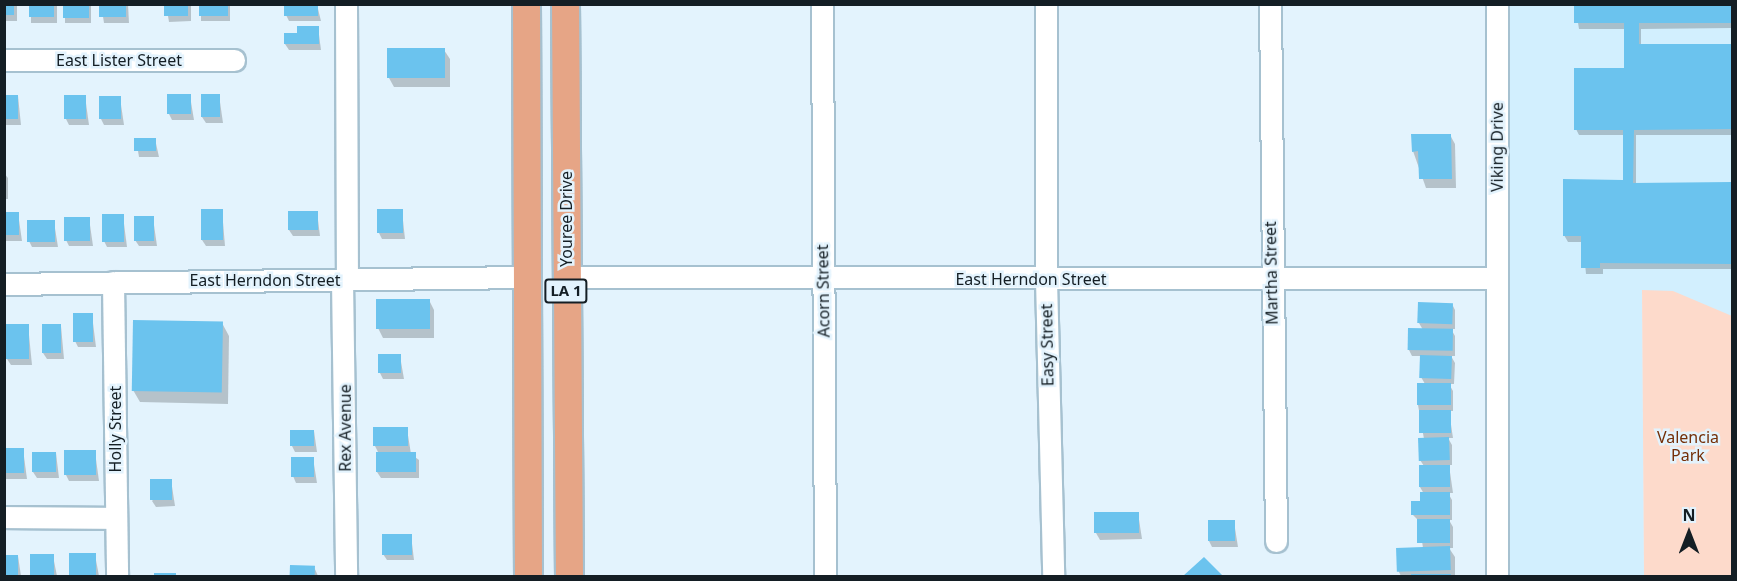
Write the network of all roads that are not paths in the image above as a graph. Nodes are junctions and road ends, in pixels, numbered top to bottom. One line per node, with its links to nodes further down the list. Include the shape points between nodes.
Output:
1 (346, 4): 12 (street, Rex Avenue)
2 (526, 4): 11 (main road, LA 1)
3 (565, 4): 10 (main road, Youree Drive / LA 1)
4 (822, 4): 13 (street, Acorn Street)
5 (1046, 4): 14 (street, Easy Street)
6 (1270, 4): 15 (street, Martha Street)
7 (1497, 4): 18 (street, Viking Drive)
8 (4, 60): 9 (street, East Lister Street)
9 (234, 60)
10 (566, 277): 11 (main road); 13 (street, East Herndon Street); 25 (main road, Youree Drive / LA 1)
11 (526, 278): 12 (street, East Herndon Street); 24 (main road, LA 1)
12 (344, 279): 16 (street, East Herndon Street); 23 (street, Rex Avenue)
13 (823, 279): 14 (street, East Herndon Street); 26 (street, Acorn Street)
14 (1046, 279): 15 (street, East Herndon Street); 27 (street, Easy Street)
15 (1270, 279): 18 (street, East Herndon Street); 21 (street, Martha Street)
16 (113, 282): 17 (street, East Herndon Street); 20 (street, Holly Street)
17 (4, 284)
18 (1497, 284): 28 (street, Viking Drive)
19 (4, 517): 20 (street)
20 (116, 518): 22 (street, Holly Street)
21 (1276, 541)
22 (117, 576)
23 (346, 576)
24 (528, 576)
25 (570, 576)
26 (825, 576)
27 (1053, 576)
28 (1497, 576)

